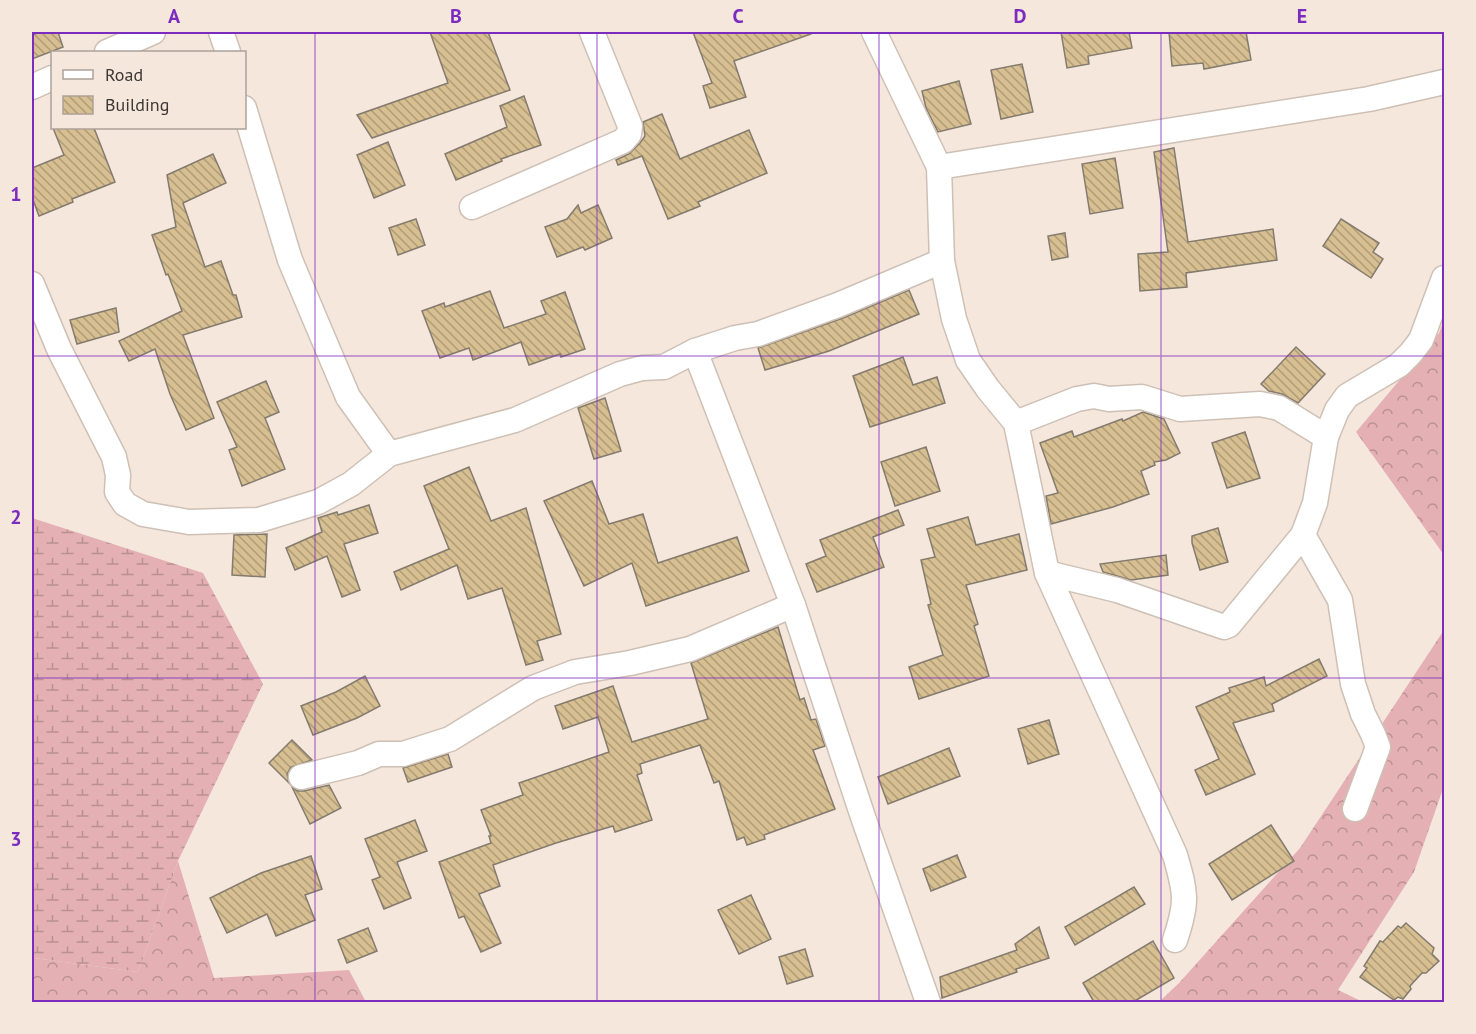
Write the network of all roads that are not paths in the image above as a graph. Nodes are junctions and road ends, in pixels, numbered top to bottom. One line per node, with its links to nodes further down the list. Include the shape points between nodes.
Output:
1 (153, 32): 5 (street)
2 (221, 32): 6 (street)
3 (592, 32): 12 (street, via 630,126 629,134 624,141)
4 (874, 32): 11 (street)
5 (109, 51)
6 (228, 51)
7 (51, 78): 9 (street)
8 (1444, 82): 11 (street, via 1369,99)
9 (32, 87)
10 (246, 115): 19 (street, via 290,260 348,397)
11 (939, 167): 13 (street)
12 (472, 207)
13 (942, 261): 16 (street, via 838,305 758,334); 17 (street, via 954,320 968,360)
14 (1444, 278): 18 (street, via 1421,340 1399,365 1347,396)
15 (32, 284): 19 (street, via 58,349 114,458 117,492 125,504 143,514 189,522 259,520 318,502 351,484)
16 (695, 351): 19 (street, via 664,367 620,374 515,420); 22 (street)
17 (1016, 423): 18 (street, via 1077,399 1142,398 1180,409 1260,404 1279,408); 21 (street)
18 (1326, 437): 20 (street, via 1315,503)
19 (389, 454)
20 (1303, 535): 21 (street, via 1224,627 1117,590); 24 (street, via 1340,600 1353,684 1378,747)
21 (1047, 573): 25 (street, via 1175,855 1185,888 1184,915)
22 (793, 605): 23 (street, via 690,649 575,672 533,688 450,739 403,754 379,754); 26 (street)
23 (301, 777)
24 (1355, 809)
25 (1175, 940)
26 (928, 1002)

